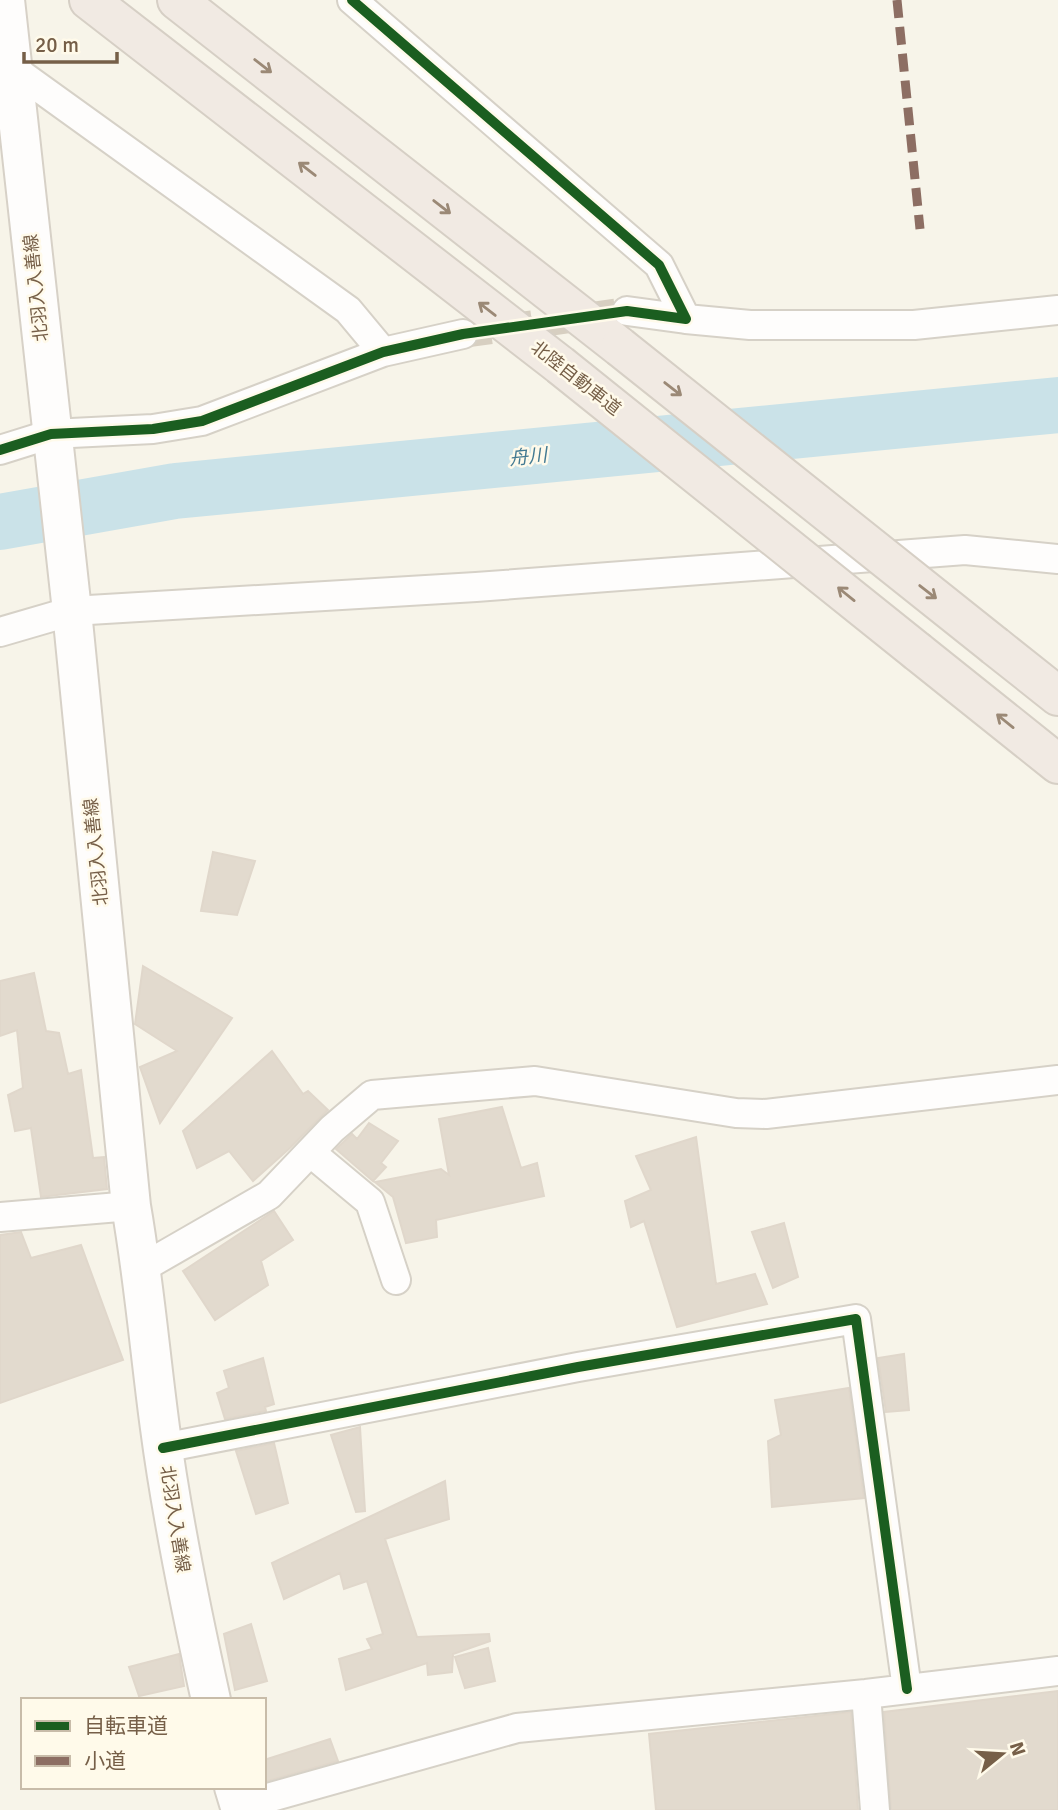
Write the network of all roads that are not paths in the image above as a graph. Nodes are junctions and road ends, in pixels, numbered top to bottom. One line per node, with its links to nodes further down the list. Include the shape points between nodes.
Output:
1 (5, 0): 5 (main road, 北羽入入善線)
2 (89, 0): 17 (highway, 北陸自動車道, one-way to 2, bridge, via 560,365)
3 (177, 0): 8 (highway, one-way to 8)
4 (352, 0): 7 (street, via 660,265)
5 (12, 68): 10 (street, via 348,310); 11 (main road, 北羽入入善線)
6 (1058, 310): 7 (street, via 914,325 750,325)
7 (686, 319): 8 (street)
8 (623, 329): 16 (highway, one-way to 16, bridge)
9 (463, 334): 10 (street)
10 (383, 352): 11 (street, via 202,421)
11 (52, 443): 12 (street); 14 (main road, 北羽入入善線)
12 (0, 450)
13 (1058, 559): 14 (street, via 965,550 476,587)
14 (72, 611): 15 (street); 20 (main road, 北羽入入善線)
15 (0, 632)
16 (1058, 696)
17 (1058, 764)
18 (1058, 1080): 19 (street, via 766,1114 535,1081 372,1095)
19 (310, 1152): 22 (street, via 269,1195); 23 (street, via 370,1202)
20 (131, 1206): 21 (street); 22 (main road, 北羽入入善線)
21 (0, 1217)
22 (142, 1268): 24 (main road, 北羽入入善線)
23 (396, 1280)
24 (163, 1448): 26 (street, via 578,1367 856,1319); 28 (main road, 北羽入入善線, via 187,1593)
25 (1058, 1671): 26 (street)
26 (907, 1689): 27 (street)
27 (866, 1694): 29 (street, via 517,1728); 30 (street)
28 (211, 1698)
29 (238, 1801)
30 (875, 1810)

